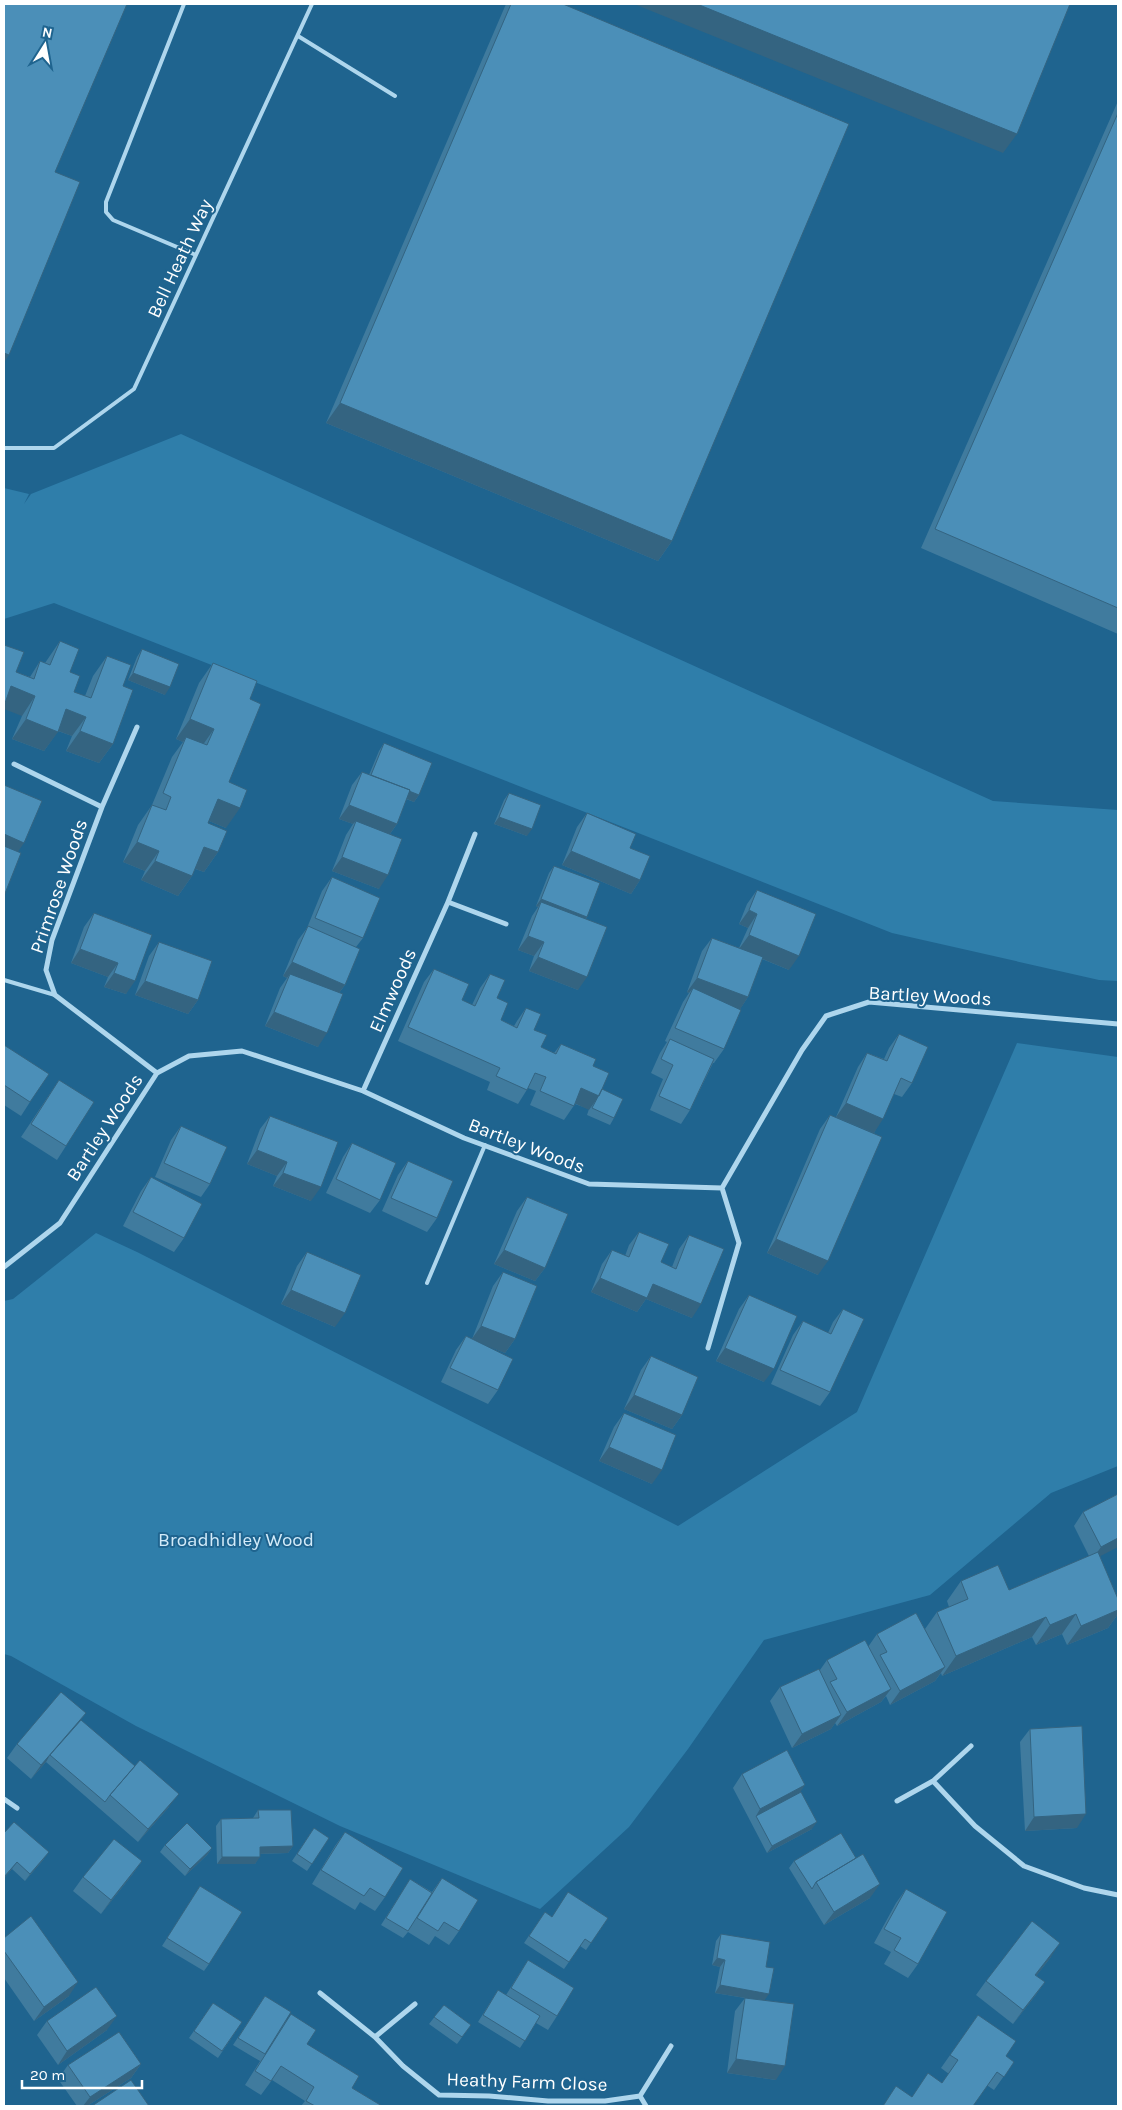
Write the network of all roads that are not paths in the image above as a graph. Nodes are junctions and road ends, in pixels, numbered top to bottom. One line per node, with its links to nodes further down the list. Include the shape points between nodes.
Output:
1 (184, 4): 5 (lane, via 106,202 106,212 112,220)
2 (312, 4): 3 (lane, Bell Heath Way)
3 (298, 36): 4 (lane); 5 (lane, Bell Heath Way)
4 (395, 96)
5 (196, 255): 6 (lane, Bell Heath Way, via 134,389 54,448)
6 (4, 448)
7 (138, 727): 9 (street, Primrose Woods)
8 (14, 764): 9 (street, Primrose Woods)
9 (102, 807): 14 (street, Primrose Woods, via 52,940 46,970)
10 (474, 834): 11 (street, Elmwoods)
11 (448, 902): 12 (street); 17 (street, Elmwoods)
12 (506, 924)
13 (4, 980): 14 (lane)
14 (55, 995): 16 (street)
15 (1118, 1024): 19 (street, Bartley Woods, via 869,1002 826,1016 802,1050)
16 (157, 1072): 17 (street, Bartley Woods, via 189,1056 242,1051); 20 (street, Bartley Woods, via 60,1223)
17 (363, 1091): 18 (street, Bartley Woods)
18 (485, 1145): 19 (street, Bartley Woods, via 589,1184); 21 (lane)
19 (722, 1188): 22 (street, via 739,1244)
20 (4, 1267)
21 (427, 1283)
22 (708, 1348)
23 (972, 1746): 24 (street)
24 (933, 1780): 26 (street); 28 (street, via 975,1826 1024,1866 1084,1888)
25 (4, 1799): 27 (street)
26 (897, 1801)
27 (16, 1808)
28 (1118, 1895)
29 (320, 1993): 31 (street, Heathy Farm Close)
30 (416, 2004): 31 (street)
31 (375, 2037): 33 (street, Heathy Farm Close, via 403,2066 439,2095 548,2101 605,2101)
32 (671, 2046): 33 (street)
33 (640, 2096): 34 (street)
34 (646, 2106)

